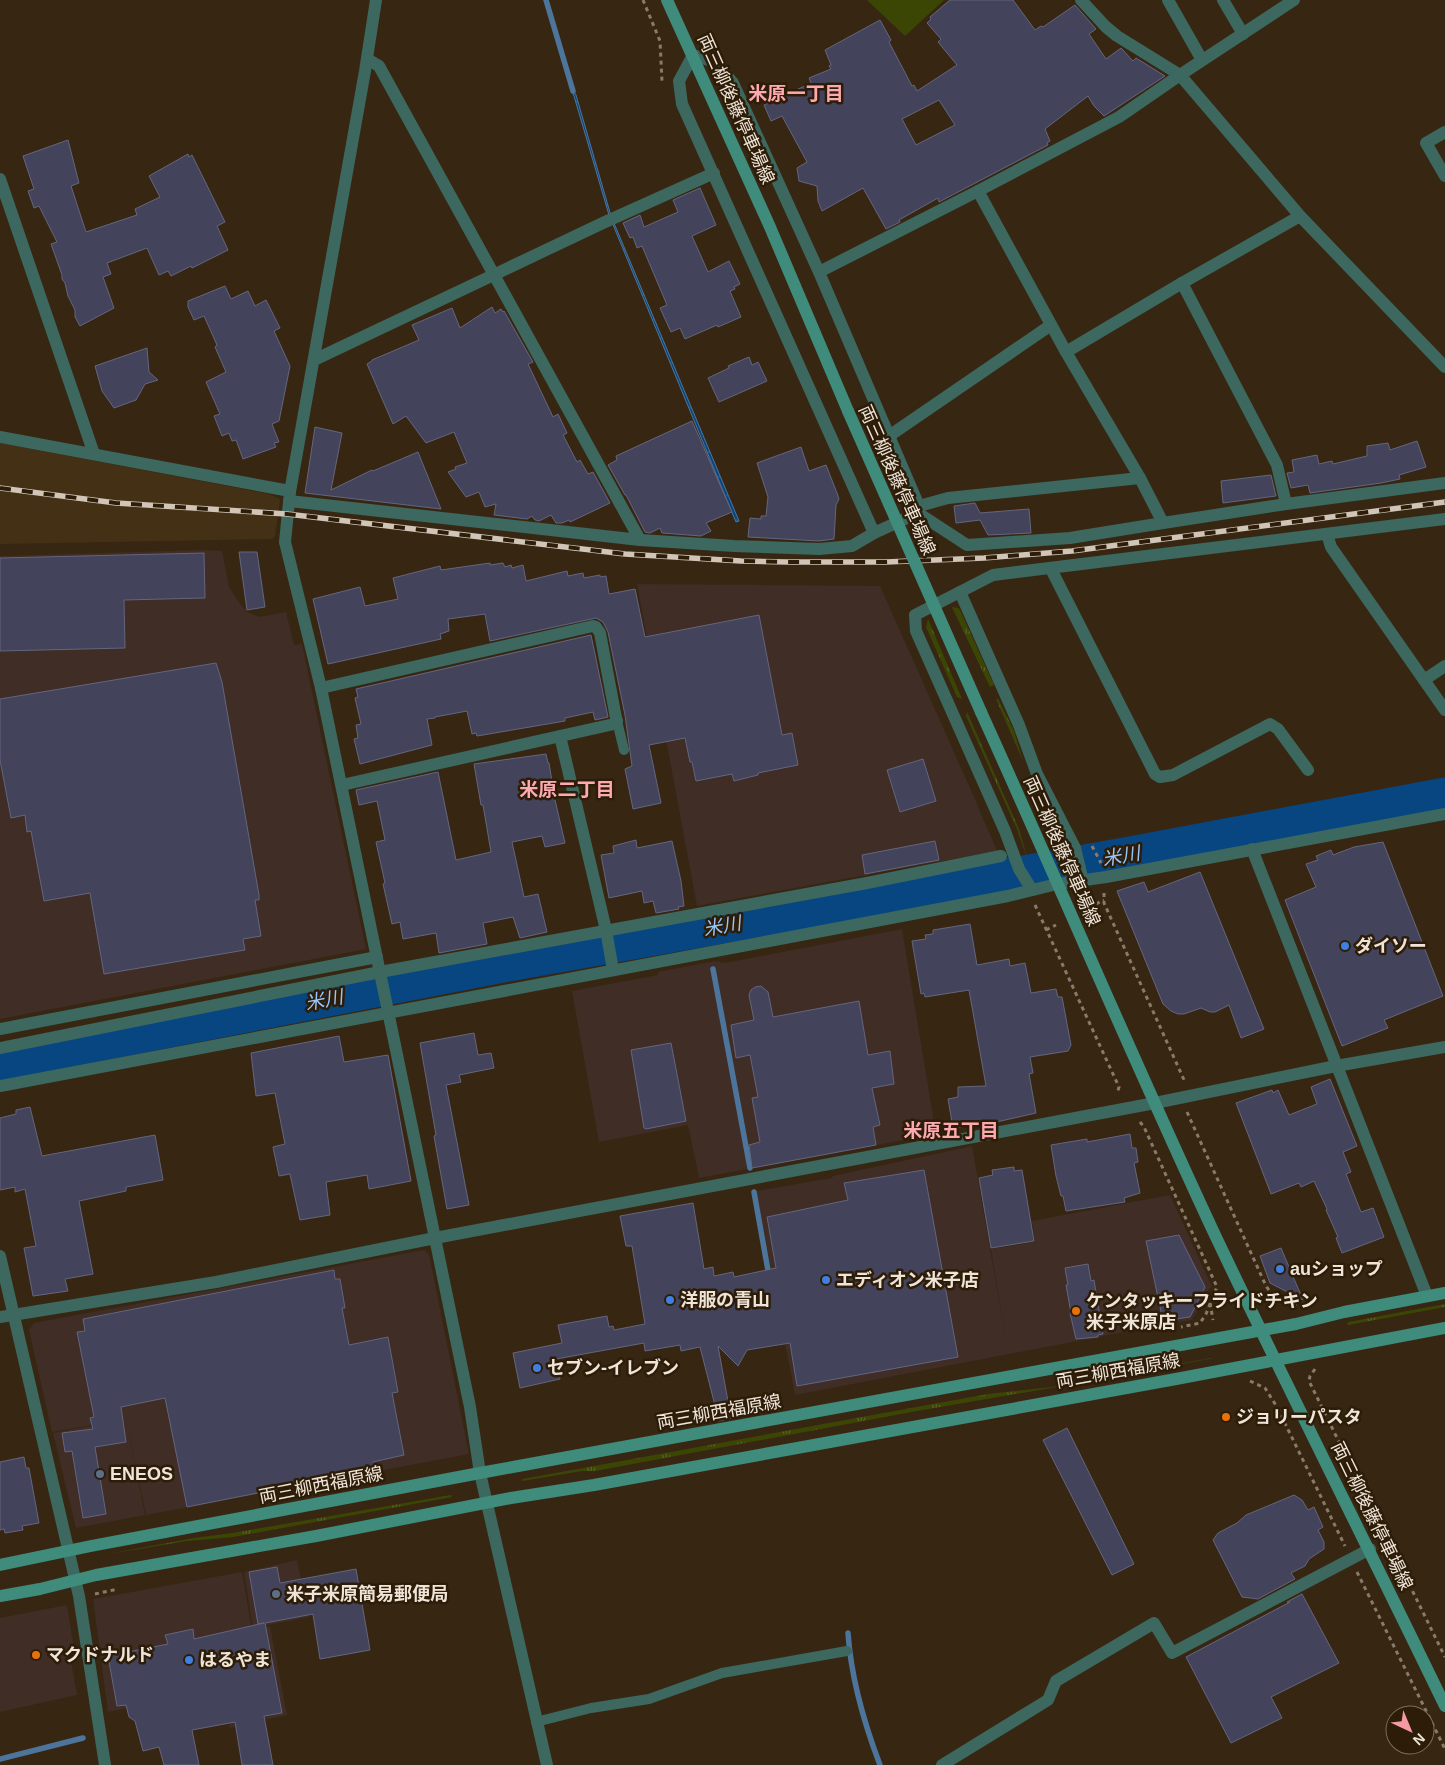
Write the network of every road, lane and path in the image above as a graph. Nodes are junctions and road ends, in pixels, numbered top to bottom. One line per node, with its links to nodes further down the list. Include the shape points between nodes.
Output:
1 (376, 0): 9 (street)
2 (667, 0): 8 (main road, 両三柳後藤停車場線)
3 (1080, 0): 11 (street, via 1117,36)
4 (1168, 0): 10 (street)
5 (1223, 0): 7 (street)
6 (1294, 0): 7 (street)
7 (1243, 34): 10 (street)
8 (693, 55): 13 (street, via 679,81 682,104); 18 (street, via 715,62 733,84); 55 (main road, 両三柳後藤停車場線, bridge)
9 (367, 59): 19 (street, via 378,66); 23 (street)
10 (1202, 60): 11 (street)
11 (1180, 74): 16 (street, via 1119,117); 17 (street)
12 (1445, 132): 14 (street, via 1426,143)
13 (714, 173): 19 (street); 35 (street)
14 (1445, 176)
15 (0, 179): 27 (street)
16 (978, 191): 18 (street); 21 (street)
17 (1300, 216): 20 (street); 24 (street)
18 (819, 272): 25 (street)
19 (495, 276): 23 (street); 37 (street)
20 (1182, 284): 22 (street); 31 (street, via 1277,465)
21 (1051, 325): 22 (street); 25 (street)
22 (1066, 352): 28 (street)
23 (314, 360): 30 (street)
24 (1445, 367)
25 (888, 436): 32 (street)
26 (0, 437): 27 (street)
27 (94, 454): 30 (street)
28 (1140, 478): 32 (street, via 948,498); 34 (street)
29 (1445, 484): 31 (street)
30 (290, 496): 37 (street); 42 (street, via 285,542)
31 (1286, 504): 34 (street)
32 (918, 509): 34 (street, via 968,545 1070,538); 35 (street)
33 (1445, 519): 36 (street)
34 (1163, 523)
35 (874, 533): 37 (street, via 852,546 819,549)
36 (1327, 534): 38 (street); 41 (street, via 1331,547)
37 (640, 540)
38 (1051, 569): 39 (street, via 993,575); 47 (street, via 1155,774 1160,777 1173,775 1270,724 1278,729)
39 (960, 592): 54 (street, via 1019,725 1036,774 1075,848); 57 (street, via 915,615 916,631 1019,869)
40 (1445, 666): 41 (street)
41 (1424, 680): 43 (street)
42 (321, 688): 44 (street, via 593,626 600,633); 48 (street)
43 (1445, 710)
44 (617, 721): 45 (street); 46 (lane)
45 (560, 736): 48 (street); 63 (street)
46 (624, 750)
47 (1308, 770)
48 (342, 785): 64 (street)
49 (1445, 814): 51 (street)
50 (1092, 846): 53 (path)
51 (1252, 849): 54 (street); 71 (street)
52 (1001, 856): 63 (street)
53 (1104, 870)
54 (1084, 880): 55 (street)
55 (1056, 882): 57 (street); 75 (main road, 両三柳後藤停車場線)
56 (1108, 886): 58 (path)
57 (1032, 890): 65 (street)
58 (1104, 900): 60 (path); 72 (path)
59 (1034, 904): 62 (path)
60 (1096, 904)
61 (1056, 925): 62 (path)
62 (1046, 930): 74 (path, via 1119,1087)
63 (606, 932): 65 (street); 66 (street)
64 (377, 957): 66 (street); 68 (street)
65 (612, 966): 67 (street)
66 (380, 974): 67 (street); 70 (street)
67 (390, 1014): 73 (street); 78 (street)
68 (0, 1029)
69 (1445, 1047): 71 (street)
70 (0, 1048)
71 (1336, 1066): 75 (street); 83 (street)
72 (1188, 1085)
73 (0, 1086)
74 (1114, 1099)
75 (1155, 1103): 78 (street); 93 (main road, 両三柳後藤停車場線)
76 (1186, 1111): 80 (path)
77 (1138, 1120): 85 (path, via 1217,1287)
78 (435, 1238): 89 (street, via 216,1282); 97 (street, via 470,1407)
79 (0, 1256): 89 (street)
80 (1267, 1288): 81 (path); 87 (path)
81 (1262, 1289)
82 (1445, 1293): 83 (main road, 両三柳西福原線)
83 (1427, 1296): 93 (main road, 両三柳西福原線)
84 (1224, 1297): 85 (path)
85 (1211, 1301): 90 (path); 92 (path, via 1200,1323)
86 (1313, 1302): 87 (path)
87 (1288, 1303): 88 (path)
88 (1290, 1308)
89 (6, 1316): 100 (street)
90 (1213, 1320)
91 (1445, 1328): 94 (main road, 両三柳西福原線)
92 (1172, 1329)
93 (1260, 1330): 94 (main road, 両三柳後藤停車場線); 97 (main road, 両三柳西福原線)
94 (1275, 1360): 98 (main road, 両三柳西福原線); 99 (main road, 両三柳後藤停車場線)
95 (1320, 1366): 106 (path, via 1313,1371 1309,1381)
96 (1245, 1381): 101 (path, via 1250,1380 1264,1388 1277,1407)
97 (480, 1473): 98 (street); 100 (main road, 両三柳西福原線)
98 (487, 1502): 103 (main road, 両三柳西福原線); 108 (street)
99 (1370, 1549): 101 (street); 107 (main road, 両三柳後藤停車場線)
100 (70, 1550): 102 (main road, 両三柳西福原線); 103 (street)
101 (1351, 1559): 109 (path); 112 (street, via 1172,1653 1154,1623 1056,1681 1048,1700)
102 (0, 1565)
103 (76, 1580): 104 (main road, 両三柳西福原線); 110 (street)
104 (0, 1596)
105 (847, 1651): 108 (lane, via 722,1673 649,1699 591,1708)
106 (1445, 1657)
107 (1445, 1706)
108 (536, 1722): 111 (street)
109 (1445, 1748)
110 (105, 1765)
111 (547, 1765)
112 (942, 1765)

